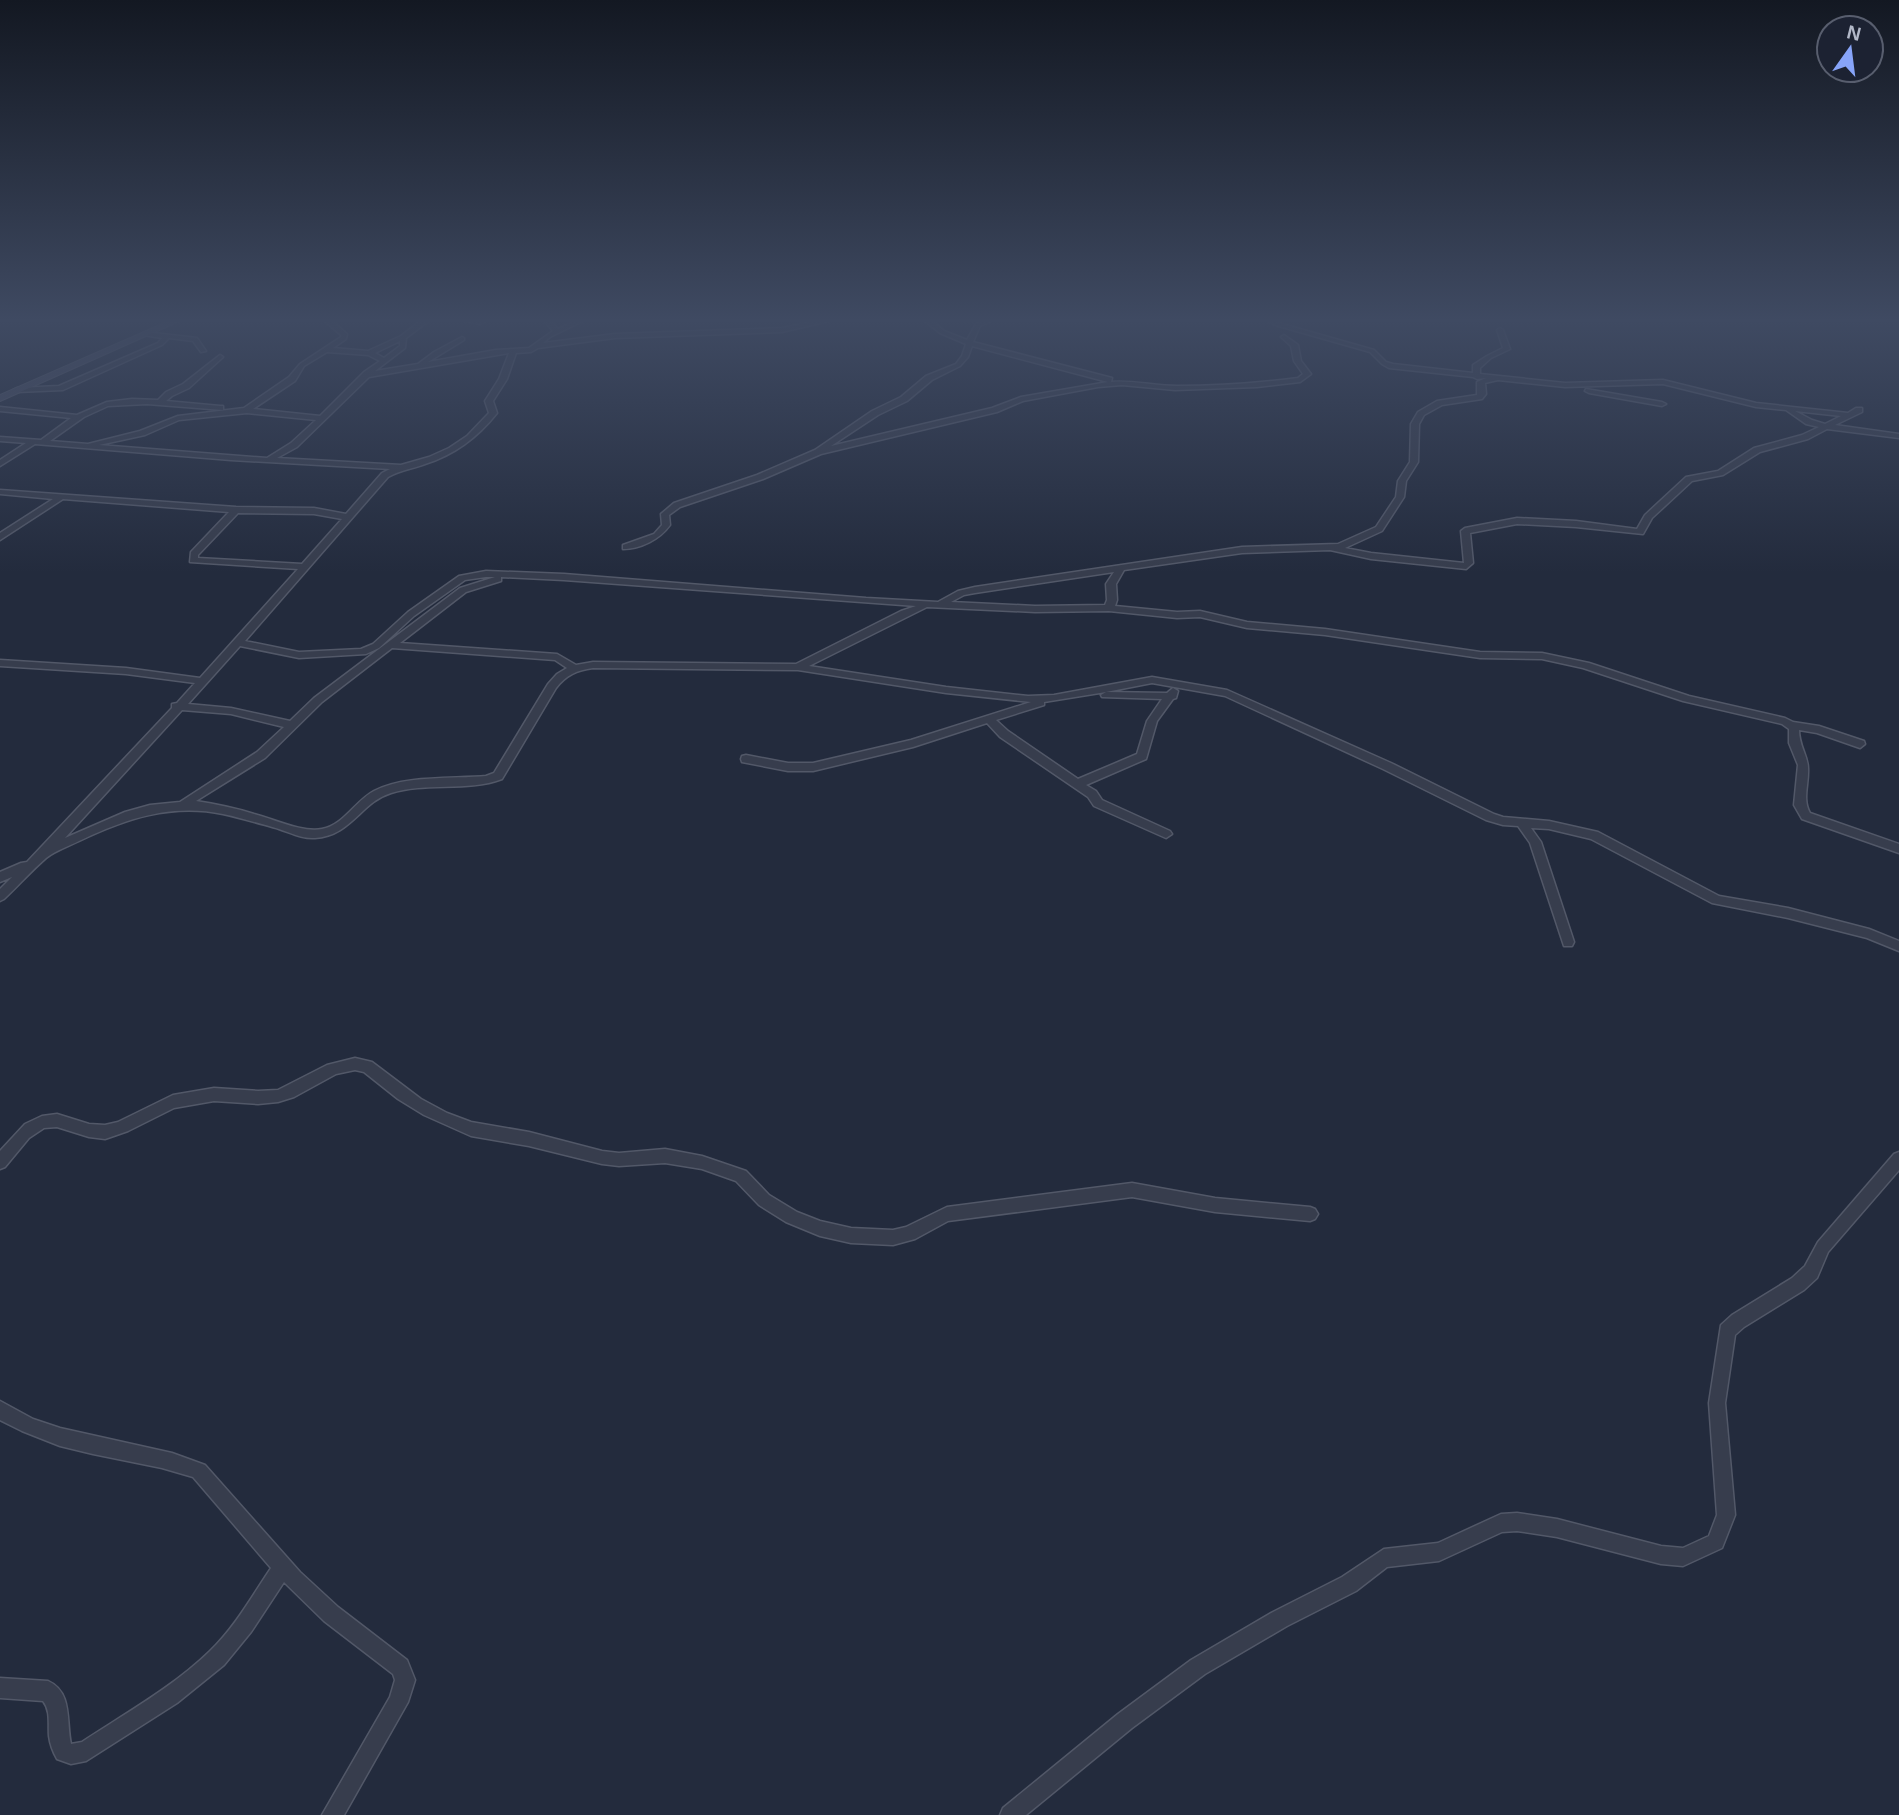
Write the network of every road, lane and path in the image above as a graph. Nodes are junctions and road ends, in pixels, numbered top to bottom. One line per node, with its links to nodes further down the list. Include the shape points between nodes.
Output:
1 (257, 403): 14 (street)
2 (337, 403): 17 (street)
3 (490, 403): 27 (street, via 493,413 471,438 442,455)
4 (895, 403): 24 (street)
5 (1012, 403): 24 (street)
6 (1442, 403): 34 (street, via 1421,414 1415,424 1414,462 1385,522 1379,529)
7 (1655, 403): 10 (street)
8 (1755, 403): 11 (street)
9 (158, 404): 14 (street); 16 (street, via 106,404)
10 (1662, 404)
11 (1779, 408): 15 (street); 18 (street)
12 (0, 409): 16 (street)
13 (1859, 410): 15 (street)
14 (245, 411): 17 (street); 23 (street, via 178,418 142,433)
15 (1850, 415): 18 (street)
16 (79, 417): 22 (street)
17 (321, 418): 25 (street, via 294,445)
18 (1824, 426): 19 (street); 34 (street, via 1805,437 1757,450 1720,473 1682,484 1648,517 1640,532 1562,523 1495,524 1464,533 1466,566)
19 (1899, 436)
20 (0, 439): 21 (street)
21 (32, 443): 22 (street); 26 (street)
22 (42, 443): 23 (street)
23 (81, 446): 25 (street)
24 (818, 452): 33 (street, via 677,505 665,514 666,525 657,536)
25 (269, 460): 27 (street)
26 (0, 464)
27 (383, 471): 31 (street)
28 (0, 492): 29 (street)
29 (60, 498): 30 (street); 32 (street)
30 (236, 510): 31 (street, via 314,511); 35 (street, via 193,560)
31 (348, 517): 35 (street)
32 (0, 537)
33 (626, 547)
34 (1333, 548): 36 (street, via 1242,550)
35 (306, 566): 40 (street)
36 (1120, 570): 38 (street, via 975,590); 39 (street, via 1111,584)
37 (564, 577): 38 (street); 40 (street, via 486,574 462,578 363,652 299,655); 41 (street, via 492,580 463,590)
38 (938, 604): 39 (street); 44 (street, via 904,613)
39 (1109, 608): 51 (street, via 1208,615 1247,625 1480,655 1542,656)
40 (238, 643): 45 (street)
41 (390, 645): 43 (street, via 557,657); 50 (street)
42 (0, 663): 45 (street)
43 (573, 667): 44 (street); 55 (street, via 552,686 503,771 494,778 398,786 383,791 341,827 311,834)
44 (798, 667): 46 (street, via 1040,700 1152,680)
45 (202, 681): 48 (street)
46 (1175, 684): 47 (street); 56 (street, via 1245,700 1490,817)
47 (1172, 696): 49 (street, via 1077,696); 54 (street, via 1152,721 1142,756)
48 (176, 706): 50 (street, via 230,711); 59 (street)
49 (988, 718): 53 (street, via 913,743 813,767); 54 (street)
50 (291, 725): 55 (street, via 261,755)
51 (1791, 725): 52 (street); 58 (street, via 1803,765 1800,805 1806,816)
52 (1860, 744)
53 (746, 760)
54 (1077, 784): 57 (street, via 1101,804)
55 (185, 803): 59 (street, via 120,818)
56 (1522, 823): 62 (street, via 1535,842); 63 (street, via 1594,835 1716,901 1788,913)
57 (1166, 834)
58 (1899, 849)
59 (39, 857): 60 (street); 61 (street)
60 (0, 877)
61 (0, 896)
62 (1568, 942)
63 (1899, 946)
64 (1899, 1159): 71 (street, via 1823,1247 1811,1272 1727,1331 1717,1403 1726,1515 1716,1542 1683,1557 1661,1555 1557,1528 1509,1522 1439,1552 1384,1558 1349,1584 1198,1667)
65 (0, 1162): 66 (street, via 42,1122 97,1132 111,1130 181,1099 281,1096 344,1066 361,1065 428,1111 473,1130 612,1159 667,1156 739,1175 763,1199 815,1229 894,1237 915,1233 947,1214 1132,1190 1215,1205)
66 (1310, 1214)
67 (0, 1410): 68 (street, via 46,1432 181,1462 198,1471)
68 (283, 1567): 69 (street, via 216,1659 86,1751 71,1754 60,1746 57,1704 48,1691); 70 (street, via 331,1614 400,1667 405,1680 398,1702)
69 (0, 1688)
70 (332, 1815)
71 (1010, 1815)

